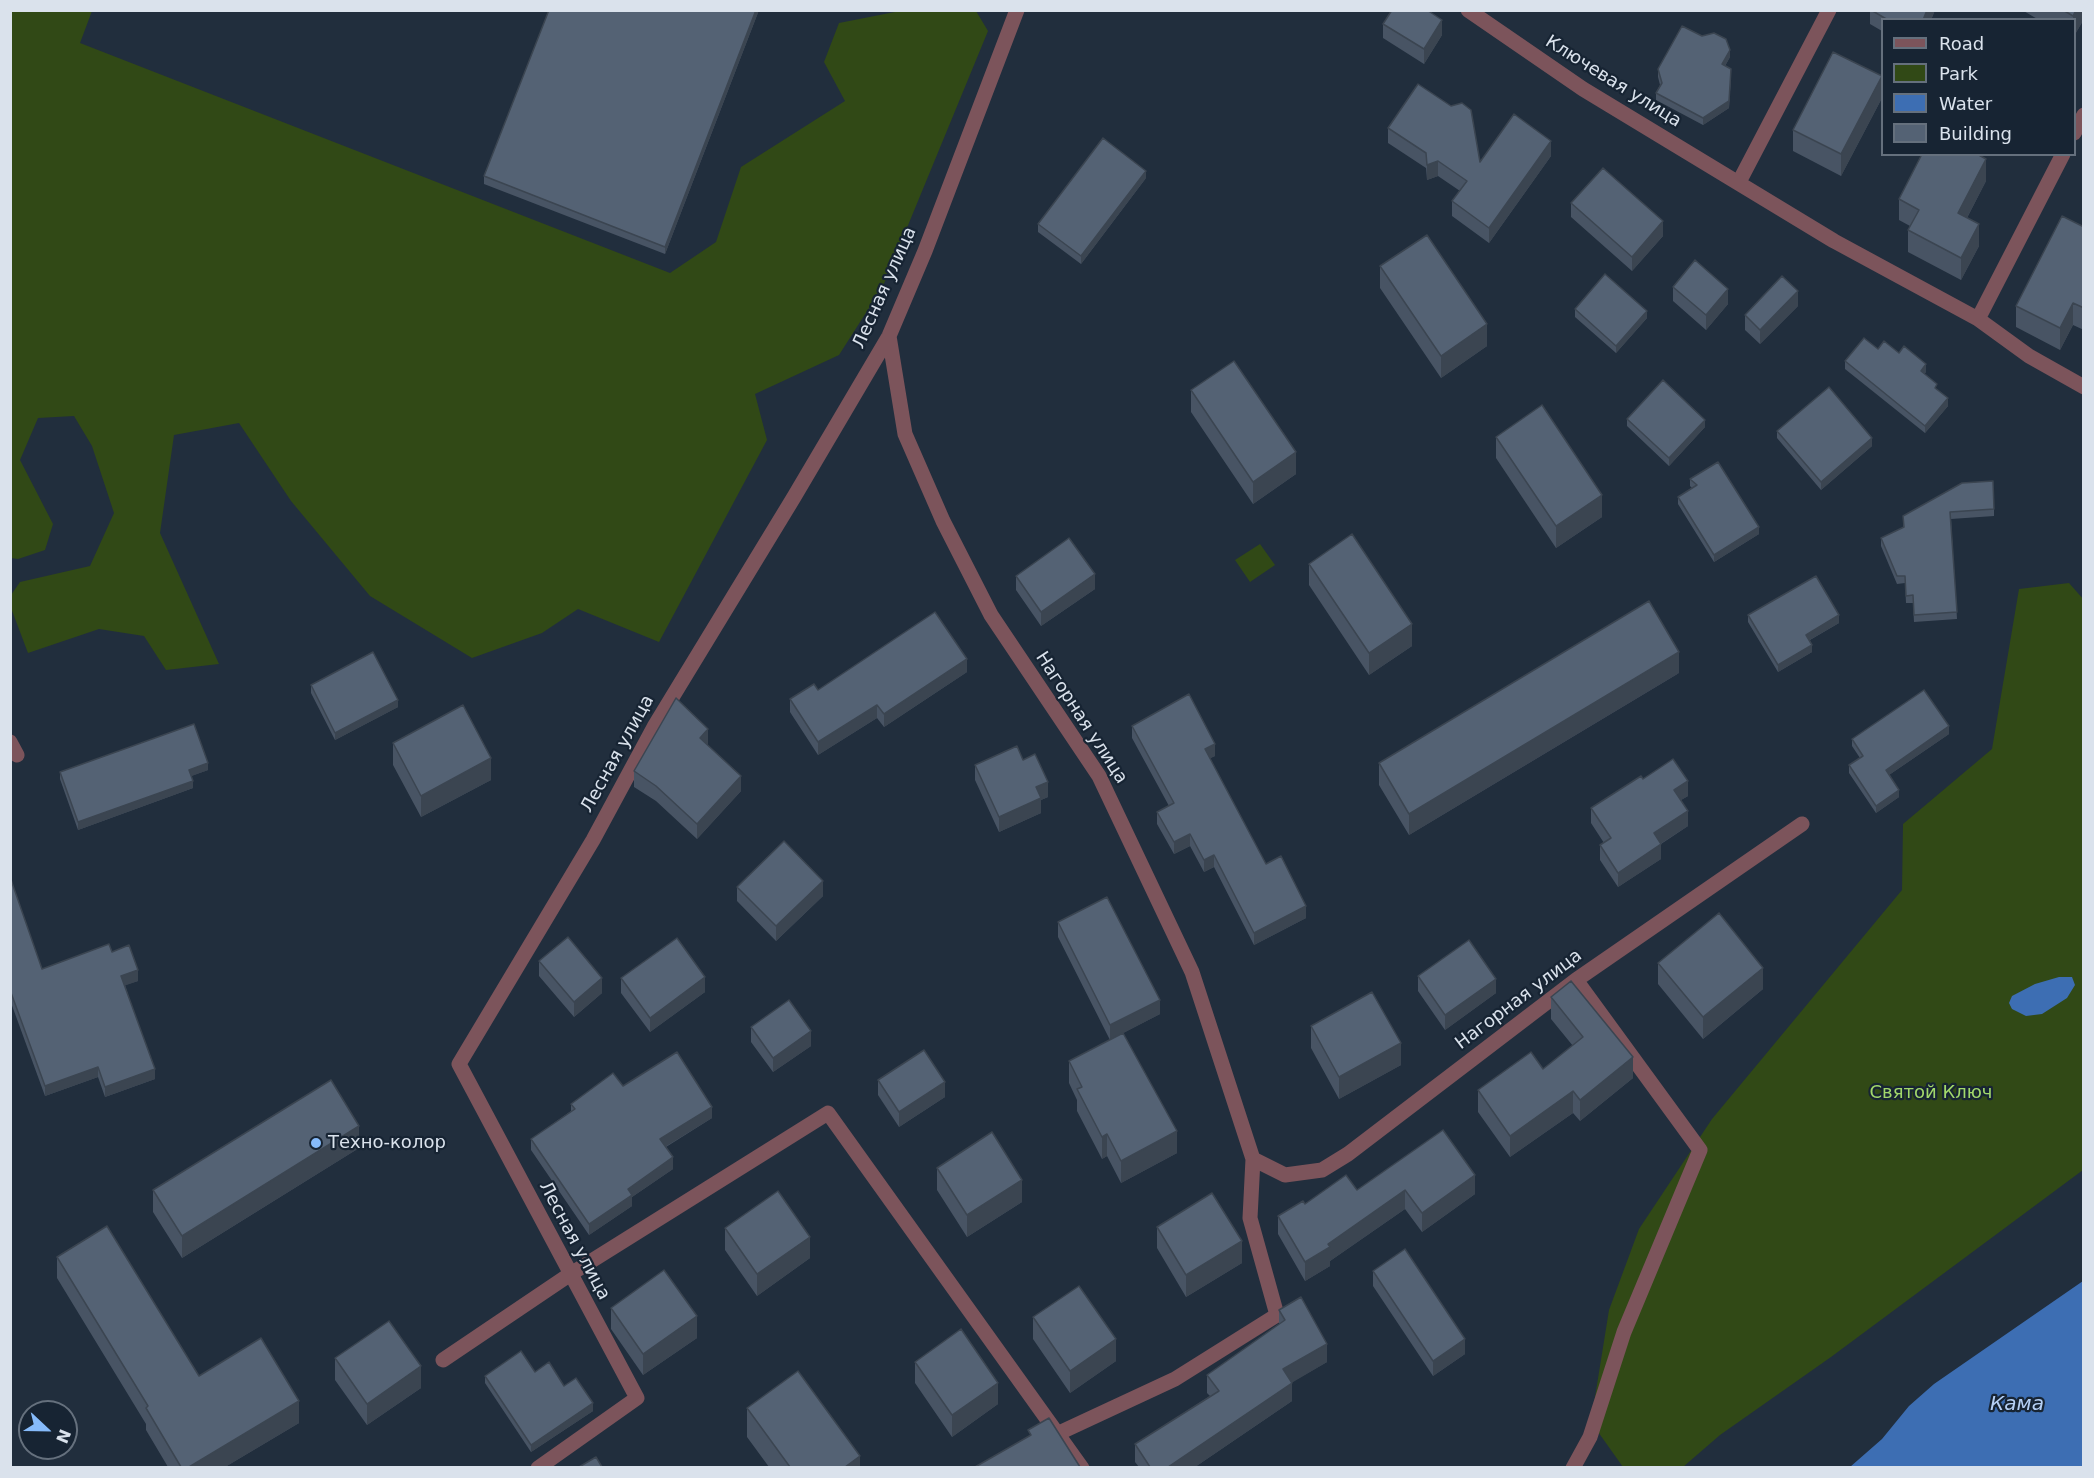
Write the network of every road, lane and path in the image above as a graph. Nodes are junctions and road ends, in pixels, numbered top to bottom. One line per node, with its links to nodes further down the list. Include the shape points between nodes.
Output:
1 (1017, 10): 9 (street, Лесная улица)
2 (1468, 10): 7 (street, Ключевая улица, via 1583,89)
3 (1829, 10): 7 (street)
4 (2084, 116): 5 (street)
5 (2076, 130)
6 (2062, 156): 8 (street)
7 (1740, 182): 8 (street, Ключевая улица, via 1834,241)
8 (1978, 319): 10 (street, Ключевая улица, via 2029,356)
9 (888, 336): 13 (street, Нагорная улица, via 904,434 938,511 991,615 1099,776 1192,972); 14 (street, Лесная улица, via 654,727 459,1064)
10 (2084, 387)
11 (1802, 824): 12 (street, Нагорная улица)
12 (1576, 980): 13 (street, Нагорная улица, via 1322,1170 1285,1175); 19 (street, via 1700,1150 1624,1332 1590,1437)
13 (1253, 1159): 16 (street, Нагорная улица, via 1250,1218 1277,1315 1175,1379)
14 (569, 1275): 15 (street); 16 (street, via 828,1113); 17 (street, Лесная улица, via 637,1398)
15 (443, 1360)
16 (1059, 1433): 18 (street)
17 (538, 1467)
18 (1082, 1467)
19 (1573, 1467)

